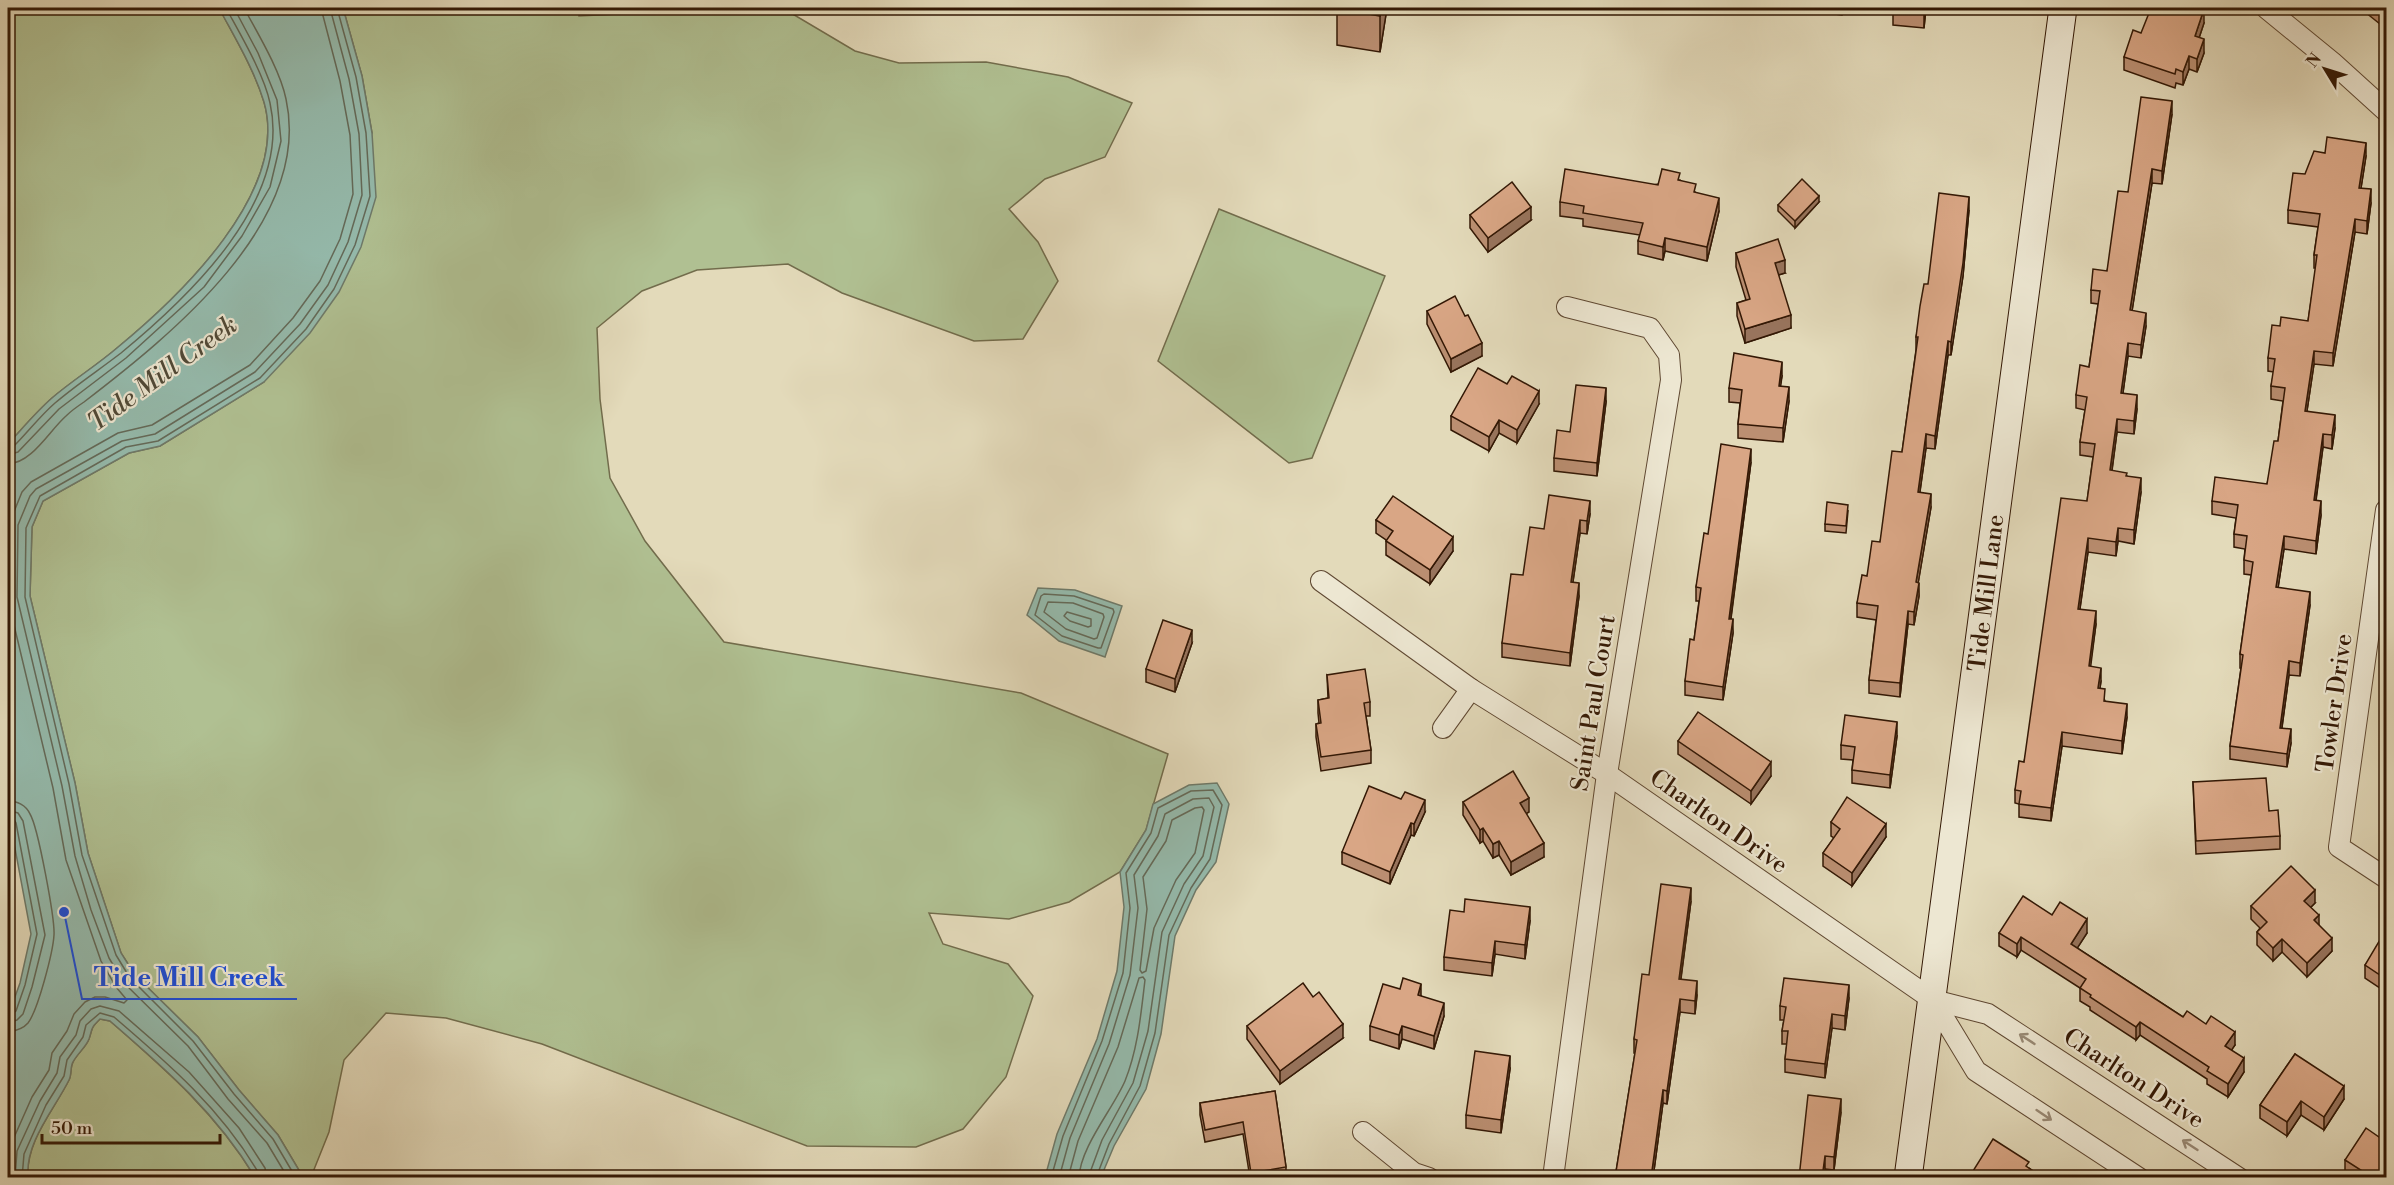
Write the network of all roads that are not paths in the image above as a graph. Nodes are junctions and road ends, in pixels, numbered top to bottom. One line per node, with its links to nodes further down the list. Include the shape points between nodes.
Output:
1 (2063, 8): 11 (street, Tide Mill Lane)
2 (2266, 8): 3 (street)
3 (2386, 111)
4 (1567, 307): 9 (street, Saint Paul Court, via 1650,328 1669,355 1671,380)
5 (2386, 510): 10 (street, Towler Drive, via 2339,847)
6 (1321, 580): 7 (street, Charlton Drive)
7 (1471, 689): 8 (street); 9 (street, Charlton Drive)
8 (1443, 728)
9 (1607, 774): 11 (street, Charlton Drive); 14 (street, Saint Paul Court)
10 (2386, 878)
11 (1933, 1000): 15 (street, Tide Mill Lane); 16 (street, Charlton Drive, one-way to 16, via 1976,1071); 17 (street, Charlton Drive, one-way to 11, via 1988,1014)
12 (1363, 1132): 13 (street, via 1414,1173)
13 (1429, 1178)
14 (1552, 1178)
15 (1908, 1178)
16 (2139, 1178)
17 (2239, 1178)

